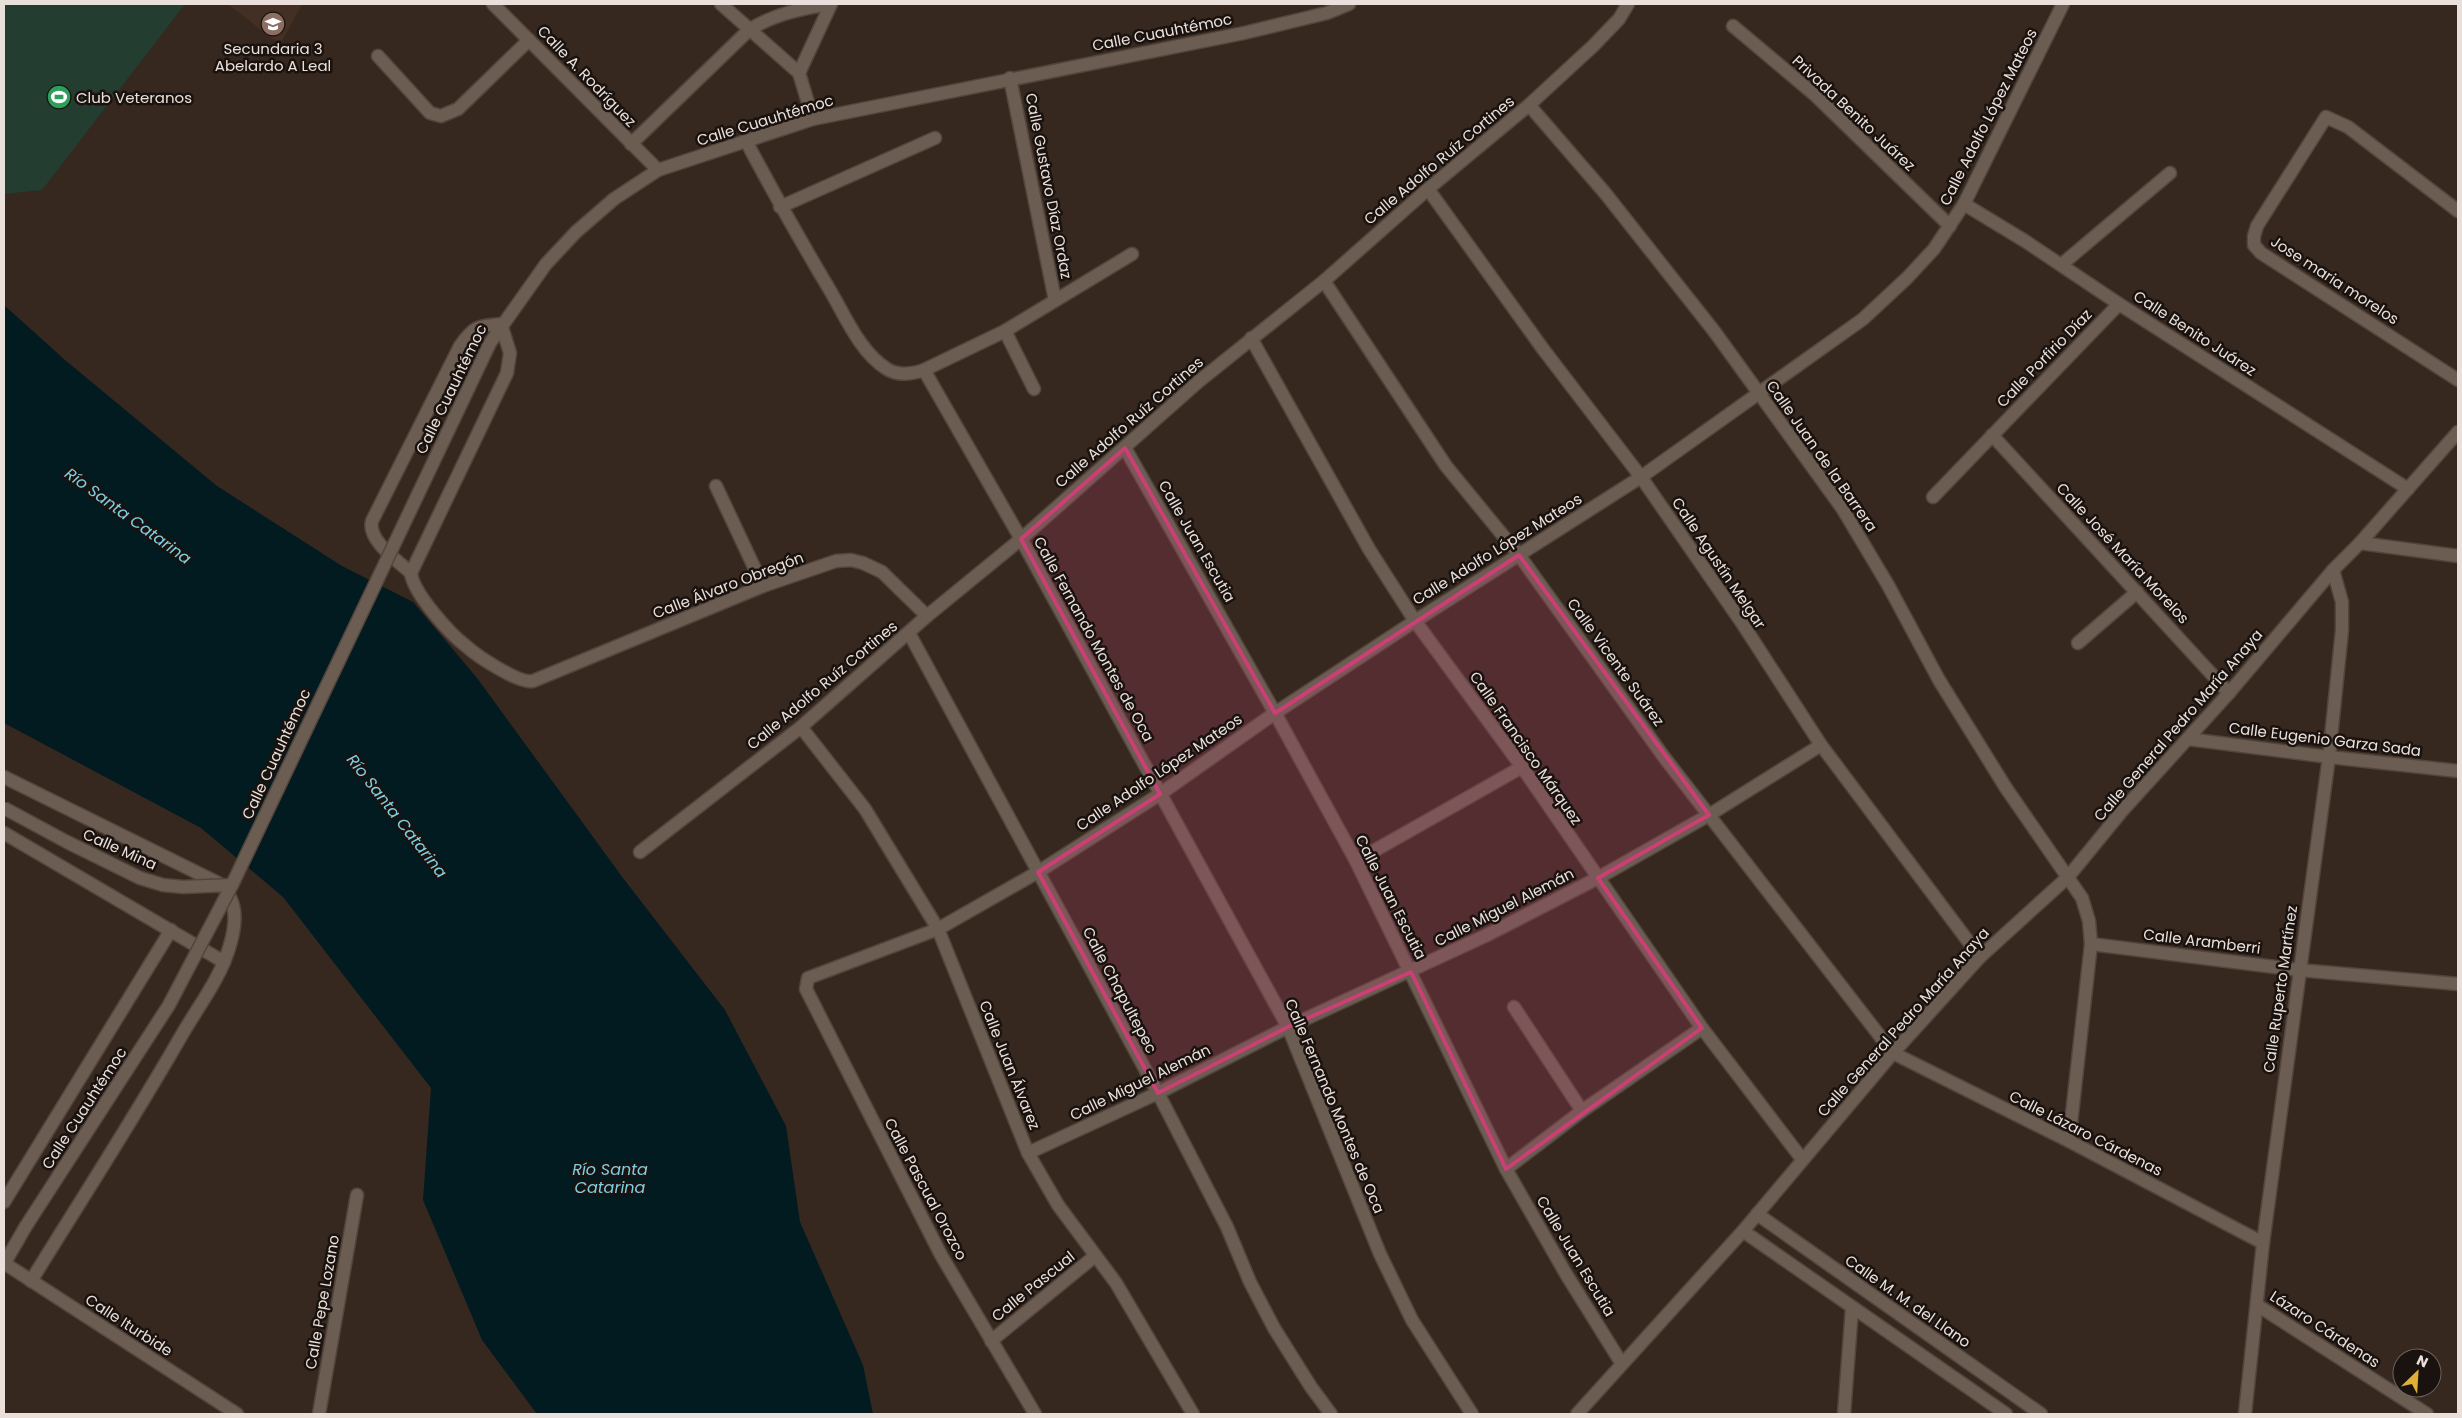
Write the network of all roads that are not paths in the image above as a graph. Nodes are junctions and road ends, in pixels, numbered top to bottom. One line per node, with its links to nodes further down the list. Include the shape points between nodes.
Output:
1 (493, 4): 9 (street, Calle A. Rodríguez)
2 (721, 4): 8 (street)
3 (832, 4): 8 (street, via 764,20); 11 (street)
4 (1349, 4): 12 (street, Calle Cuauhtémoc, via 1244,34)
5 (1628, 4): 13 (street, Calle Adolfo Ruíz Cortines, via 1593,46)
6 (2063, 4): 21 (street, Calle Adolfo López Mateos)
7 (1733, 26): 24 (street, Privada Benito Juárez, via 1815,96)
8 (749, 30): 11 (street); 17 (street)
9 (529, 40): 10 (street, via 458,109 441,116 430,113); 17 (street, Calle A. Rodríguez)
10 (378, 56)
11 (799, 73): 14 (street)
12 (1010, 78): 14 (street, Calle Cuauhtémoc); 28 (street, Calle Gustavo Díaz Ordaz)
13 (1529, 105): 20 (street, Calle Adolfo Ruíz Cortines); 36 (street, Calle Juan de la Barrera, via 1606,193)
14 (813, 118): 16 (street, Calle Cuauhtémoc)
15 (935, 138): 22 (street)
16 (746, 141): 18 (street, Calle Cuauhtémoc); 22 (street)
17 (631, 144): 18 (street, Calle A. Rodríguez)
18 (658, 170): 30 (street, Calle Cuauhtémoc, via 614,199 576,232 546,264)
19 (2170, 173): 26 (street)
20 (1428, 189): 27 (street, Calle Adolfo Ruíz Cortines); 40 (street, Calle Agustín Melgar, via 1543,349)
21 (1964, 204): 24 (street, Calle Adolfo López Mateos); 26 (street, Calle Benito Juárez)
22 (780, 207): 33 (street, via 872,357 888,370 899,373)
23 (2458, 211): 34 (street, Jose maria morelos, via 2348,127 2326,117 2258,226 2254,245)
24 (1950, 226): 36 (street, Calle Adolfo López Mateos, via 1907,278 1863,319)
25 (1132, 254): 28 (street, Calle Gustavo Díaz Ordaz)
26 (2061, 265): 29 (street, Calle Benito Juárez)
27 (1324, 281): 32 (street, Calle Adolfo Ruíz Cortines); 46 (street, Calle Vicente Suárez, via 1446,466)
28 (1055, 300): 31 (street, Calle Gustavo Díaz Ordaz)
29 (2119, 304): 38 (street, Calle Porfirio Díaz); 42 (street, Calle Benito Juárez)
30 (501, 324): 49 (street, via 510,353 507,374); 49 (street, via 479,326 470,331 460,346 372,521 370,528 374,537); 74 (street, Calle Cuauhtémoc, bridge)
31 (1005, 331): 33 (street, Calle Gustavo Díaz Ordaz); 35 (street)
32 (1251, 338): 39 (street, Calle Adolfo Ruíz Cortines); 53 (street, Calle Francisco Márquez, via 1369,549)
33 (924, 370): 44 (street, Calle Fernando Montes de Oca)
34 (2458, 380)
35 (1034, 389)
36 (1759, 394): 40 (street, Calle Adolfo López Mateos); 72 (street, Calle Juan de la Barrera, via 1842,508 1939,680 2006,788)
37 (2458, 432): 42 (street, Calle General Pedro María Anaya)
38 (1992, 435): 43 (street, Calle Porfirio Díaz); 51 (street, Calle José María Morelos)
39 (1125, 448): 44 (street, Calle Adolfo Ruíz Cortines); 57 (street, Calle Juan Escutia)
40 (1641, 477): 46 (street, Calle Adolfo López Mateos); 60 (street, Calle Agustín Melgar)
41 (716, 486): 50 (street)
42 (2408, 489): 45 (street, Calle General Pedro María Anaya)
43 (1933, 497)
44 (1021, 539): 52 (street, Calle Adolfo Ruíz Cortines); 65 (street, Calle Fernando Montes de Oca)
45 (2360, 543): 47 (street); 48 (street, Calle General Pedro María Anaya)
46 (1519, 555): 53 (street, Calle Adolfo López Mateos); 67 (street, Calle Vicente Suárez)
47 (2458, 556)
48 (2333, 570): 56 (street, Calle General Pedro María Anaya); 61 (street, Calle Ruperto Martínez, via 2342,602 2342,630)
49 (411, 573): 50 (street, Calle Álvaro Obregón, via 420,594 465,646 518,679 529,682)
50 (763, 586): 52 (street, Calle Álvaro Obregón, via 836,561 852,560 882,572)
51 (2137, 592): 55 (street); 56 (street, Calle José María Morelos)
52 (928, 616): 54 (street, Calle Adolfo Ruíz Cortines)
53 (1414, 620): 57 (street, Calle Adolfo López Mateos); 62 (street, Calle Francisco Márquez)
54 (909, 632): 58 (street, Calle Adolfo Ruíz Cortines); 71 (street, Calle Chapultepec)
55 (2078, 643)
56 (2229, 693): 59 (street, Calle General Pedro María Anaya)
57 (1275, 713): 65 (street, Calle Adolfo López Mateos); 70 (street, Calle Juan Escutia)
58 (801, 727): 69 (street, Calle Adolfo Ruíz Cortines); 75 (street, Calle Juan Álvarez, via 865,808)
59 (2188, 739): 61 (street, Calle Eugenio Garza Sada); 72 (street, Calle General Pedro María Anaya, via 2122,811)
60 (1821, 745): 67 (street, Calle Miguel Alemán); 78 (street, Calle Agustín Melgar)
61 (2329, 758): 63 (street, Calle Eugenio Garza Sada); 80 (street, Calle Ruperto Martínez)
62 (1522, 767): 70 (street); 73 (street, Calle Francisco Márquez)
63 (2458, 771)
64 (4, 777): 79 (street, via 194,870 224,888 231,896 235,916)
65 (1160, 794): 71 (street, Calle Adolfo López Mateos); 85 (street, Calle Fernando Montes de Oca)
66 (4, 808): 74 (street, Calle Mina, bridge, via 140,878 183,887)
67 (1709, 815): 73 (street, Calle Miguel Alemán); 87 (street, Calle Vicente Suárez)
68 (4, 833): 76 (street)
69 (640, 852)
70 (1356, 862): 81 (street, Calle Juan Escutia)
71 (1038, 872): 75 (street, Calle Adolfo López Mateos); 88 (street, Calle Chapultepec)
72 (2068, 877): 77 (street, Calle Juan de la Barrera, via 2082,898 2089,920); 78 (street, Calle General Pedro María Anaya)
73 (1598, 878): 81 (street, Calle Miguel Alemán); 86 (street, Calle Francisco Márquez)
74 (232, 885): 100 (street, Calle Cuauhtémoc, bridge, via 169,1005)
75 (938, 929): 82 (street, Calle Adolfo López Mateos); 91 (street, Calle Juan Álvarez)
76 (171, 930): 79 (street); 95 (street)
77 (2090, 944): 80 (street, Calle Aramberri); 90 (street, Calle Juan de la Barrera)
78 (1980, 957): 87 (street, Calle General Pedro María Anaya)
79 (224, 962): 101 (street, via 165,1065)
80 (2299, 970): 83 (street, Calle Aramberri); 98 (street, Calle Ruperto Martínez)
81 (1411, 972): 85 (street, Calle Miguel Alemán); 93 (street, Calle Juan Escutia)
82 (812, 975): 104 (street, Calle Pascual Orozco, via 806,989 941,1255)
83 (2458, 984)
84 (1514, 1007): 89 (street)
85 (1288, 1027): 88 (street, Calle Miguel Alemán); 111 (street, Calle Fernando Montes de Oca, via 1380,1254 1412,1320)
86 (1702, 1028): 89 (street); 92 (street, Calle Francisco Márquez)
87 (1894, 1053): 90 (street, Calle Lázaro Cárdenas); 92 (street, Calle General Pedro María Anaya)
88 (1158, 1094): 91 (street, Calle Miguel Alemán); 110 (street, Calle Chapultepec, via 1227,1227 1274,1328)
89 (1582, 1111): 93 (street)
90 (2069, 1141): 98 (street, Calle Lázaro Cárdenas)
91 (1028, 1153): 99 (street, Calle Juan Álvarez, via 1058,1205)
92 (1802, 1159): 96 (street, Calle General Pedro María Anaya)
93 (1506, 1168): 105 (street, Calle Juan Escutia)
94 (357, 1195): 107 (street, Calle Pepe Lozano)
95 (4, 1202)
96 (1757, 1214): 97 (street, Calle General Pedro María Anaya); 115 (street, Calle M. M. del Llano)
97 (1743, 1231): 103 (street); 105 (street, Calle General Pedro María Anaya)
98 (2262, 1243): 102 (street, Calle Ruperto Martínez)
99 (1095, 1256): 104 (street, Calle Pascual); 109 (street, Calle Juan Álvarez, via 1116,1283)
100 (4, 1263): 101 (street, Calle Iturbide)
101 (31, 1281): 106 (street, Calle Iturbide)
102 (2257, 1304): 116 (street, Calle Ruperto Martínez); 117 (street, Lázaro Cárdenas)
103 (1852, 1308): 113 (street); 114 (street)
104 (991, 1341): 108 (street, Calle Pascual Orozco)
105 (1622, 1364): 112 (street, Calle General Pedro María Anaya)
106 (237, 1414)
107 (319, 1414)
108 (1035, 1414)
109 (1193, 1414)
110 (1331, 1414)
111 (1472, 1414)
112 (1577, 1414)
113 (1844, 1414)
114 (2006, 1414)
115 (2041, 1414)
116 (2246, 1414)
117 (2427, 1414)

